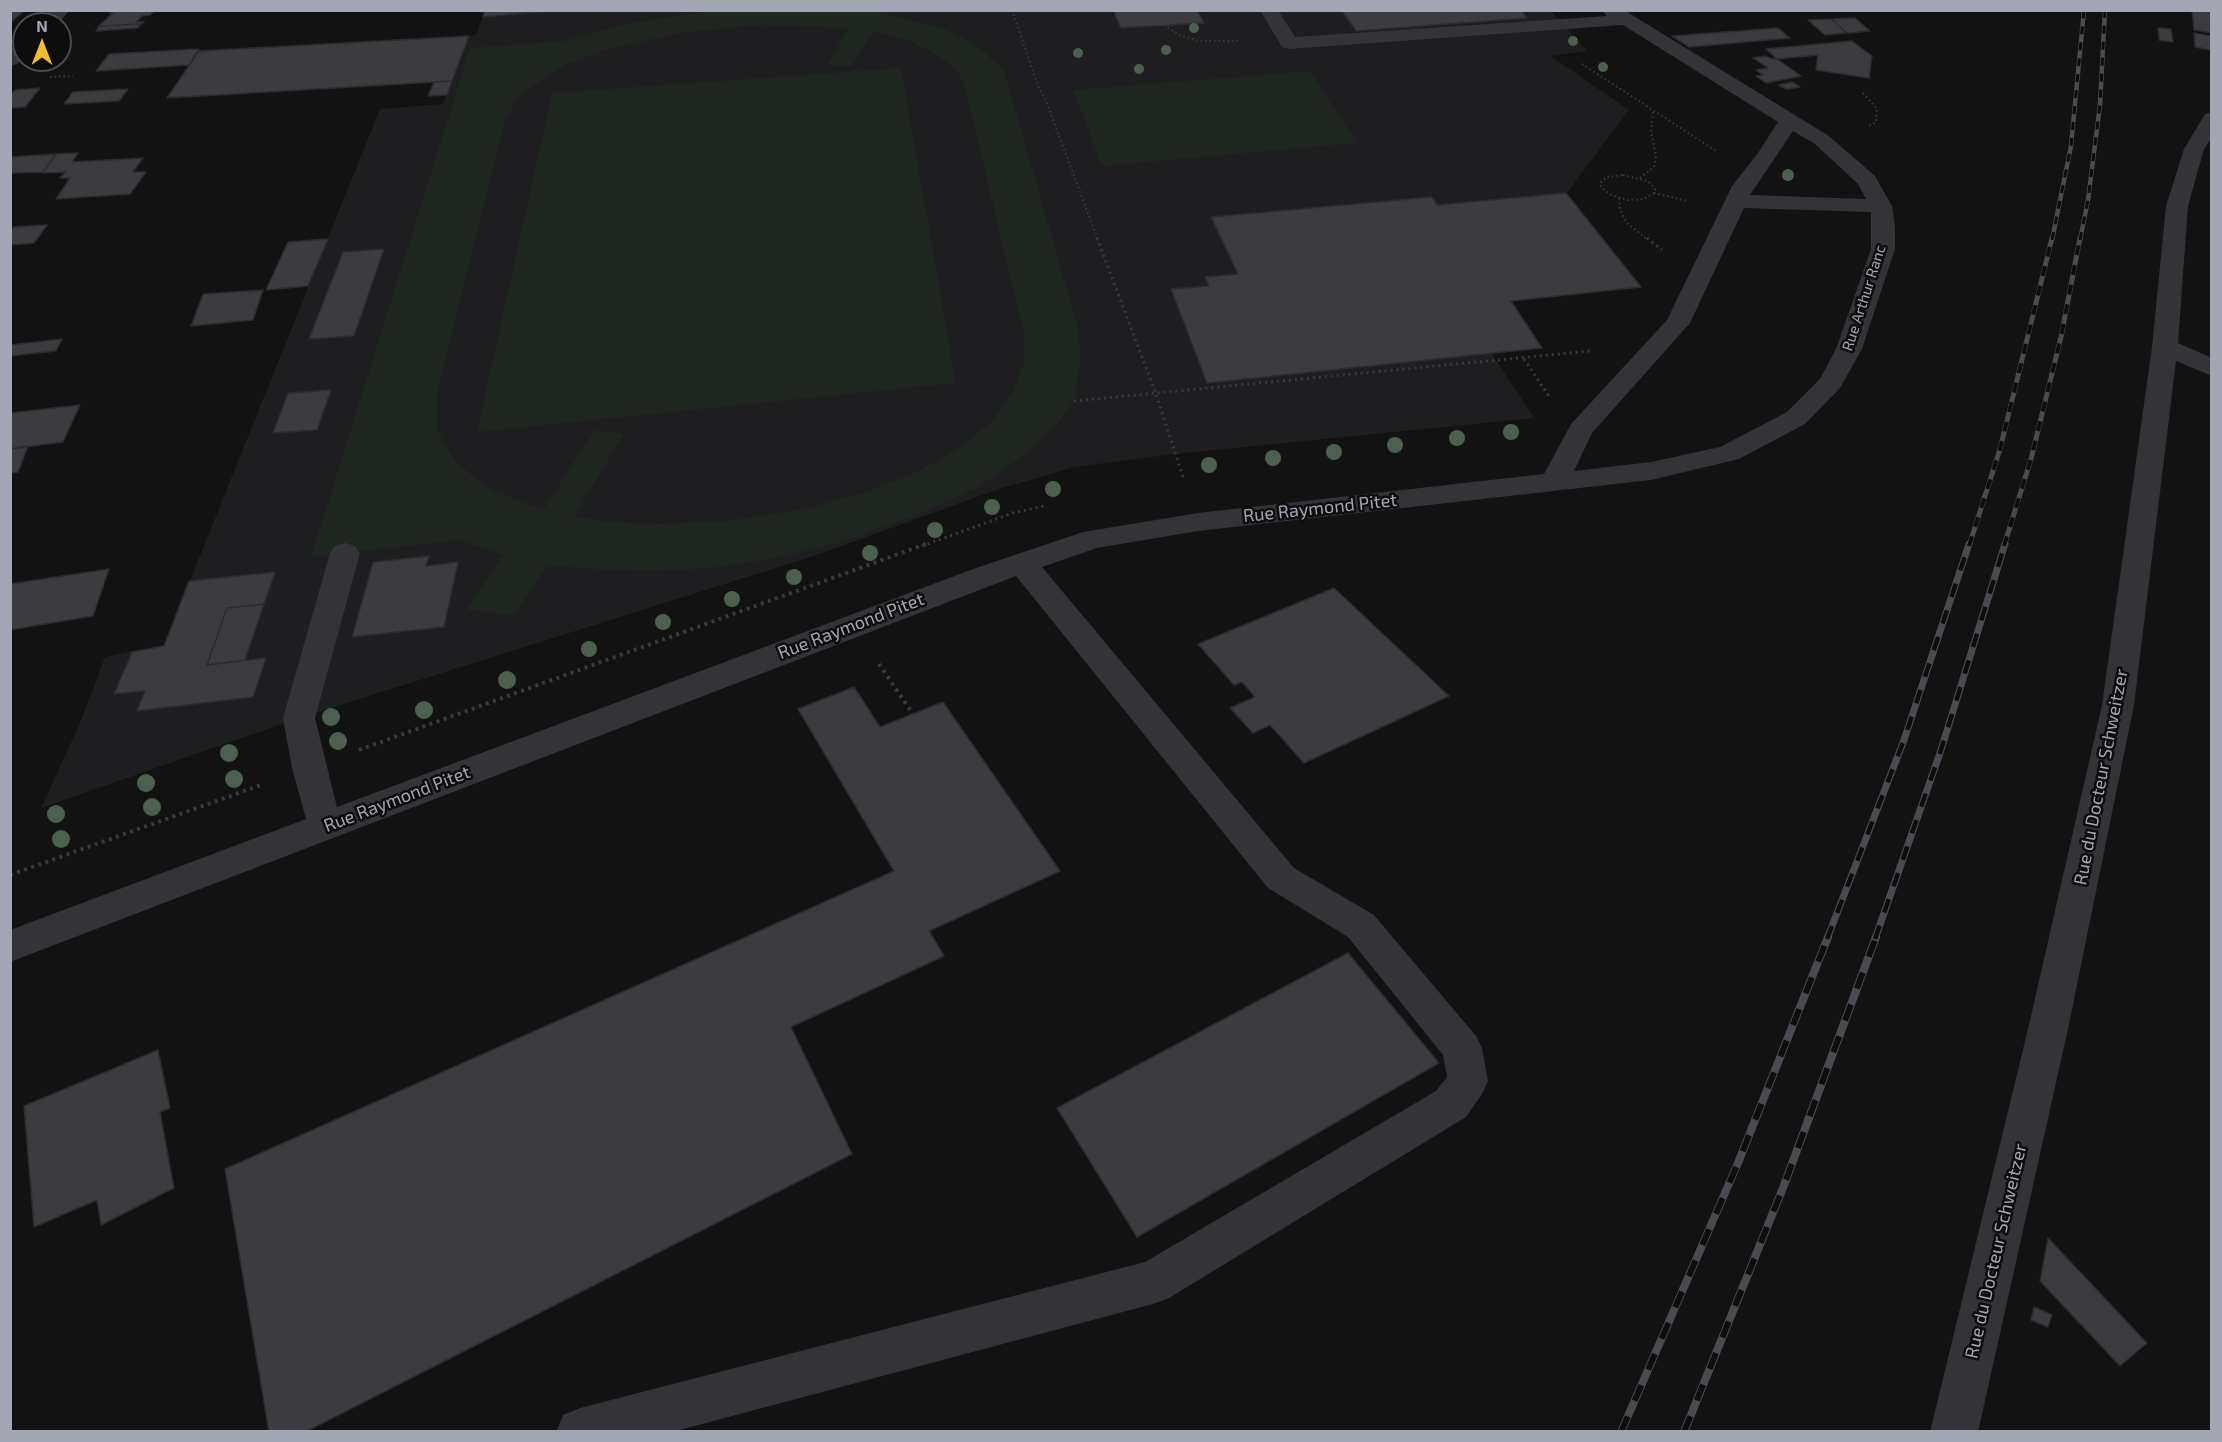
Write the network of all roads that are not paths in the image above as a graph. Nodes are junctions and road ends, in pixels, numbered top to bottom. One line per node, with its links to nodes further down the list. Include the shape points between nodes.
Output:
1 (1269, 10): 2 (street, via 1289,44 1542,26)
2 (1617, 15): 4 (street, Rue Arthur Ranc)
3 (2211, 118): 7 (street, Rue du Docteur Schweitzer, via 2194,149 2177,206)
4 (1789, 120): 5 (street); 6 (street, Rue Arthur Ranc, via 1845,159 1867,181)
5 (1736, 201): 6 (street); 10 (street, via 1678,324 1580,430)
6 (1881, 206): 9 (street, Rue Arthur Ranc, via 1882,249 1849,349 1831,382 1796,418)
7 (2164, 347): 8 (street); 16 (street, Rue du Docteur Schweitzer, via 2118,705 2048,1029)
8 (2211, 368)
9 (1729, 453): 10 (street, Rue Raymond Pitet, via 1651,471)
10 (1554, 483): 12 (street, Rue Raymond Pitet, via 1198,522 1093,539)
11 (345, 553): 13 (street, via 299,718)
12 (1022, 563): 13 (street, Rue Raymond Pitet); 15 (street, via 1281,878 1361,926 1462,1048 1468,1081 1451,1104 1153,1282)
13 (325, 826): 14 (street, Rue Raymond Pitet)
14 (10, 946)
15 (580, 1431)
16 (1954, 1431)

